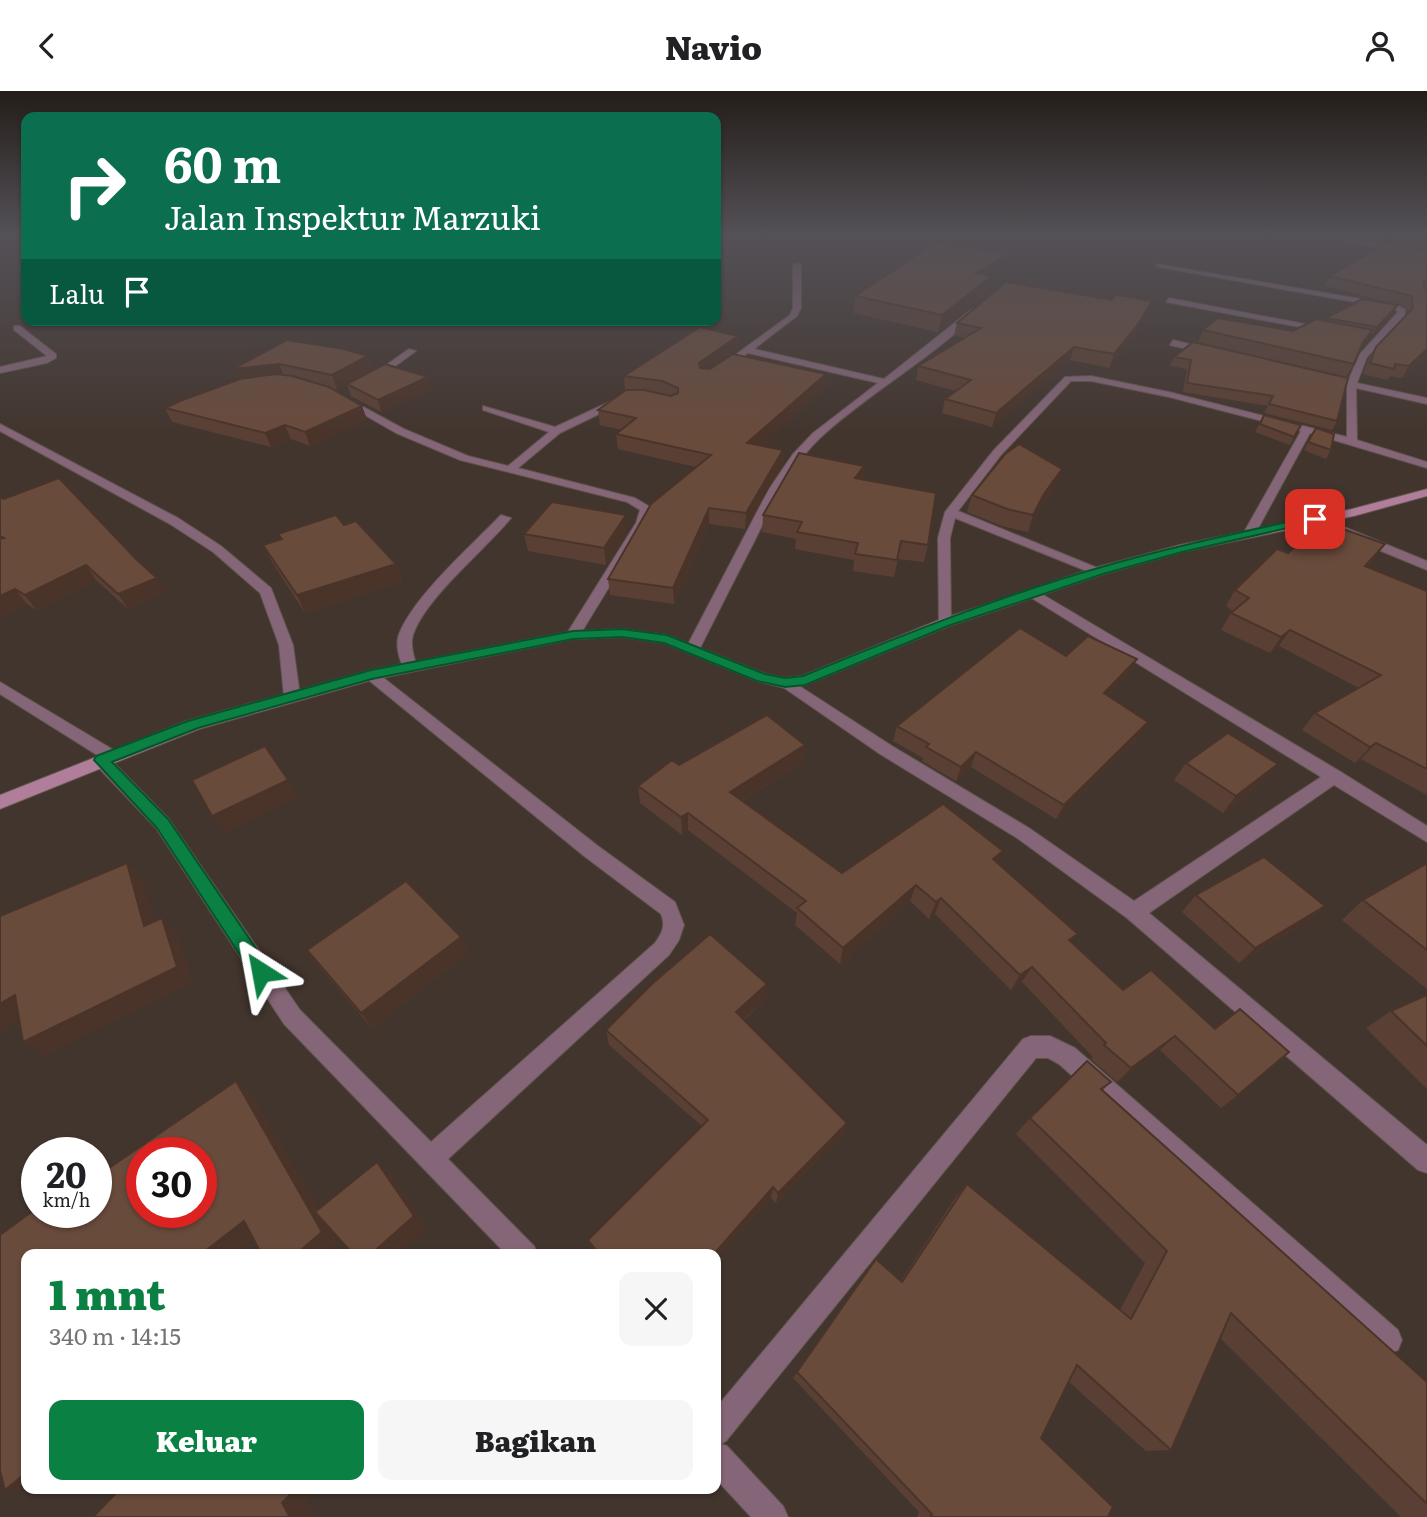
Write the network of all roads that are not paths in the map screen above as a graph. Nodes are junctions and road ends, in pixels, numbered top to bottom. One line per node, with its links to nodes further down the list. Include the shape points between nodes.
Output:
1 (796, 301): 10 (street, via 796,311 788,321)
2 (1172, 301): 6 (street)
3 (1365, 301): 8 (street, via 1402,311)
4 (985, 303): 16 (street)
5 (17, 328): 13 (street, via 52,357)
6 (1333, 331)
7 (1360, 337): 8 (street)
8 (1374, 339): 17 (street)
9 (1173, 344): 12 (street)
10 (747, 350): 14 (street); 16 (street)
11 (412, 351): 26 (street, via 391,368 338,396 400,431 464,458)
12 (1214, 353)
13 (0, 370)
14 (717, 372)
15 (1337, 381): 17 (street)
16 (887, 382): 37 (street, via 817,435 797,456 775,489)
17 (1350, 384): 19 (street); 24 (street)
18 (634, 398): 23 (street, via 610,403)
19 (1427, 401)
20 (486, 408): 23 (street)
21 (0, 427): 42 (street, via 174,521 217,549 266,591 286,645)
22 (1307, 429): 24 (street); 28 (street, via 1072,377 997,453); 31 (street)
23 (556, 431): 26 (street)
24 (1352, 441): 25 (street)
25 (1427, 465)
26 (509, 470): 36 (street, via 631,500 646,508 642,523)
27 (1427, 492): 30 (street)
28 (951, 512): 33 (street); 35 (street, via 944,538)
29 (505, 518): 38 (street, via 407,632 404,646)
30 (1315, 519): 31 (street); 32 (street)
31 (1249, 534): 33 (street)
32 (1427, 566)
33 (1099, 571): 34 (street)
34 (1035, 594): 35 (street); 44 (street)
35 (944, 623): 40 (street, via 822,674)
36 (573, 635): 37 (street, via 646,635); 38 (street)
37 (693, 648): 40 (street, via 744,673)
38 (410, 667): 39 (street)
39 (371, 675): 42 (street); 48 (street, via 668,908 675,920 674,933 662,949)
40 (785, 683): 47 (street, via 1023,833)
41 (0, 687): 43 (street)
42 (292, 696): 43 (street, via 193,725)
43 (106, 758): 45 (street); 48 (street, via 162,823 292,1017)
44 (1335, 776): 46 (street); 47 (street)
45 (0, 802)
46 (1427, 835)
47 (1134, 912): 49 (street)
48 (432, 1158): 50 (street)
49 (1427, 1161)
50 (519, 1249)
51 (1388, 1340): 52 (street, via 1067,1056 1050,1047 1031,1047)
52 (721, 1425)
53 (721, 1462): 54 (street)
54 (772, 1517)

